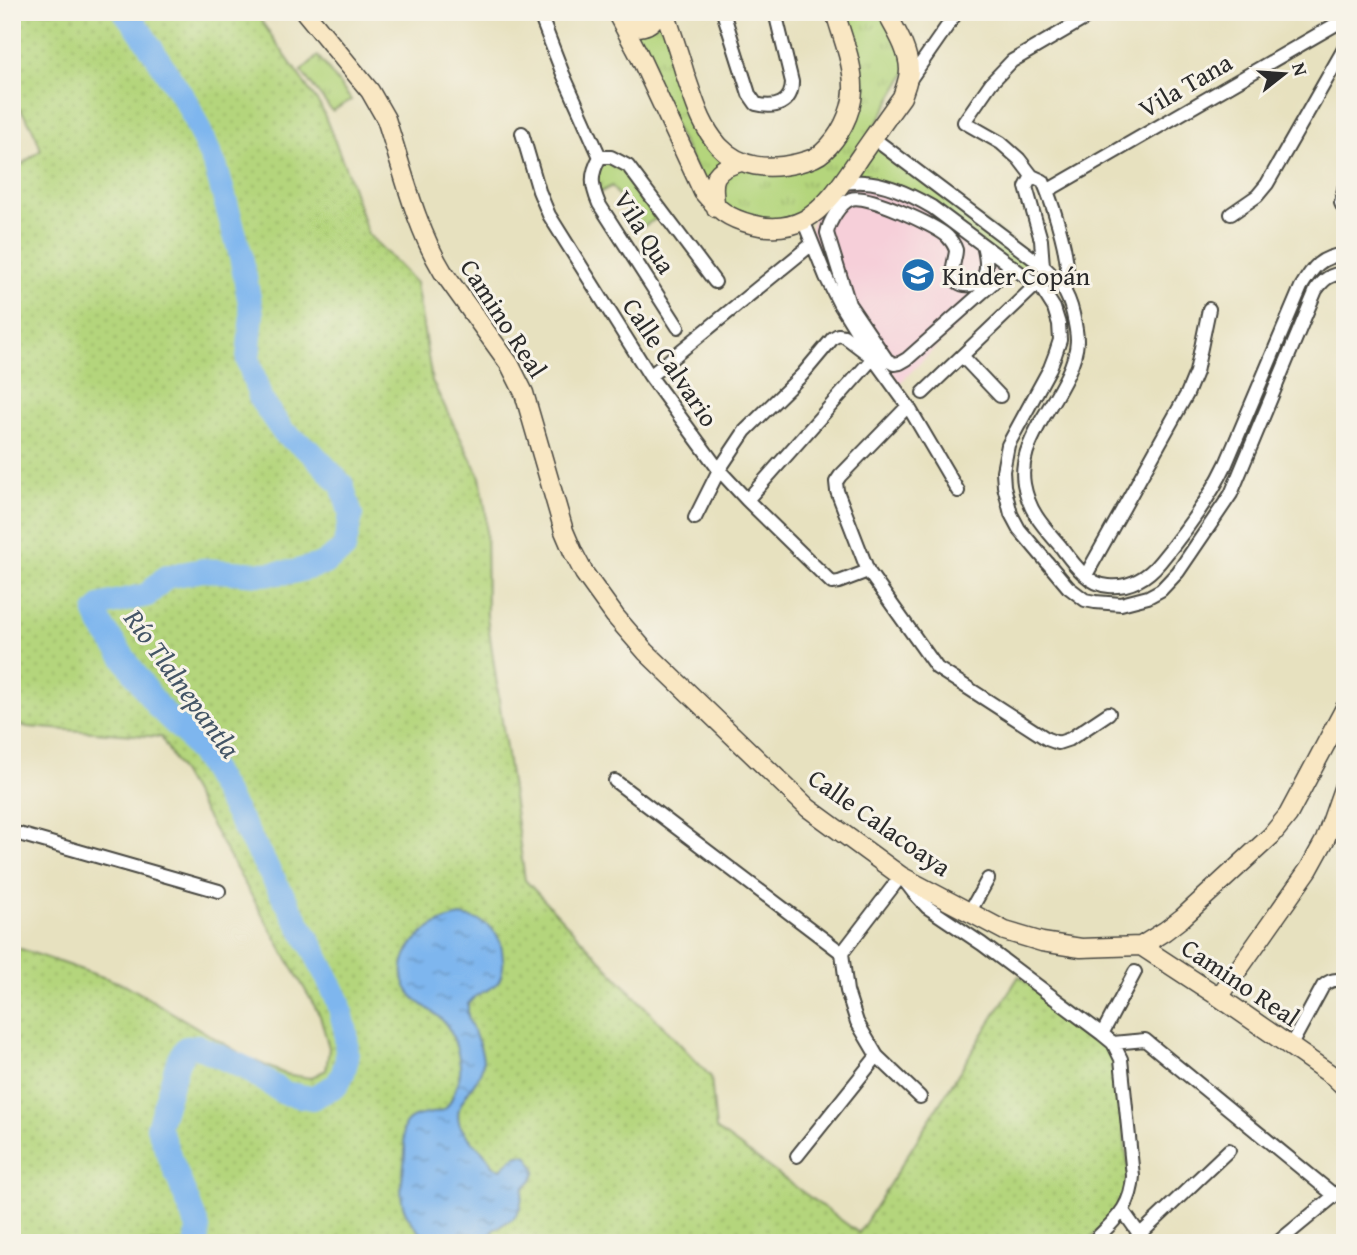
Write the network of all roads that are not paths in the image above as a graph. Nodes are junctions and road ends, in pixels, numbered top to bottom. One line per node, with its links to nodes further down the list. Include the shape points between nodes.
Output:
1 (305, 12): 52 (street, Camino Real, via 379,104 433,256 518,379 564,531 584,573 646,652)
2 (539, 12): 17 (street)
3 (659, 12): 11 (street, via 647,26 631,27)
4 (665, 12): 18 (street, via 708,132)
5 (723, 12): 6 (street, via 749,94 756,104 767,107 785,101 792,92)
6 (775, 12)
7 (835, 12): 18 (street, via 851,68 853,92 847,118 821,154 803,162 780,167)
8 (886, 12): 14 (street, via 904,49)
9 (957, 12): 14 (street)
10 (1096, 12): 19 (street, via 1012,61 964,122 1010,150)
11 (619, 17): 23 (street, via 703,192)
12 (1345, 19): 22 (street, Vila Tana)
13 (1345, 47): 25 (street, via 1267,184)
14 (907, 84): 16 (street)
15 (522, 133): 40 (street, Calle Calvario, via 549,215)
16 (873, 138): 20 (street); 30 (street)
17 (600, 157): 33 (street, Vila Qua, via 628,166); 37 (street, Vila Qua, via 592,176 593,191)
18 (741, 162): 23 (street, via 718,172 713,192)
19 (1032, 176): 22 (street, via 1043,181); 30 (street, via 1026,187 1041,240)
20 (842, 183): 26 (street); 28 (street, via 874,183 919,200)
21 (1345, 185): 24 (street, via 1341,203)
22 (1047, 191): 35 (street, via 1066,256)
23 (716, 208): 26 (street, via 734,219 766,227)
24 (1345, 211)
25 (1231, 214)
26 (803, 220): 27 (street)
27 (812, 244): 39 (street, via 839,303); 40 (street)
28 (984, 245): 31 (street); 31 (street, via 985,274 971,286 955,280 956,250 948,238 919,219 890,208 850,199 827,233 849,304 894,364 907,359)
29 (1345, 254): 49 (street, via 1313,267 1301,287 1217,481 1161,561 1136,582 1118,586 1098,584)
30 (1039, 262): 31 (street); 35 (street)
31 (1017, 269): 34 (street)
32 (1345, 272): 34 (street, via 1332,274 1316,290 1224,506 1170,582 1148,597 1121,604 1086,600 1068,587 1019,529 1006,499 1003,471 1008,445 1050,368 1059,340 1054,308)
33 (715, 282)
34 (1037, 285): 38 (street)
35 (1065, 290): 49 (street, via 1076,327 1076,349 1026,452 1023,482 1034,514)
36 (1209, 309): 49 (street, via 1187,394)
37 (678, 327)
38 (962, 356): 41 (street); 42 (street)
39 (873, 358): 43 (street); 44 (street, via 844,336 833,338 754,420); 46 (street)
40 (650, 376): 44 (street, Calle Calvario)
41 (923, 393)
42 (1000, 396)
43 (908, 406): 45 (street); 48 (street, via 836,482)
44 (719, 470): 46 (street, Calle Calvario); 47 (street)
45 (958, 491)
46 (747, 500): 48 (street, Calle Calvario, via 832,583)
47 (695, 518)
48 (868, 571): 51 (street, via 937,668 1047,739 1058,743 1070,739)
49 (1086, 575)
50 (1345, 708): 53 (street)
51 (1109, 713)
52 (709, 714): 58 (street, Calle Calacoaya, via 808,808)
53 (1336, 726): 54 (street, via 1338,738); 62 (street, via 1288,815 1271,836 1182,918)
54 (1345, 743)
55 (615, 781): 63 (street)
56 (1345, 783): 66 (street, via 1325,840 1309,869)
57 (12, 832): 60 (street)
58 (901, 876): 61 (street, Calle Calacoaya); 63 (street); 67 (street, via 927,907)
59 (988, 879): 61 (street)
60 (219, 891)
61 (969, 913): 62 (street, Calle Calacoaya, via 1042,942 1081,948)
62 (1142, 946): 66 (street, Camino Real)
63 (842, 953): 70 (street, via 857,1022)
64 (1135, 972): 67 (street)
65 (1345, 982): 69 (street, via 1335,979 1323,986)
66 (1219, 997): 69 (street, Camino Real)
67 (1102, 1034): 68 (street)
68 (1113, 1043): 75 (street, via 1145,1040); 76 (street, via 1121,1059 1133,1176)
69 (1290, 1047): 71 (street, Camino Real)
70 (877, 1056): 72 (street); 74 (street)
71 (1345, 1087)
72 (920, 1097)
73 (1229, 1150): 77 (street)
74 (797, 1156)
75 (1340, 1191): 79 (street)
76 (1123, 1210): 77 (street); 78 (street)
77 (1136, 1239)
78 (1092, 1243)
79 (1277, 1243)

